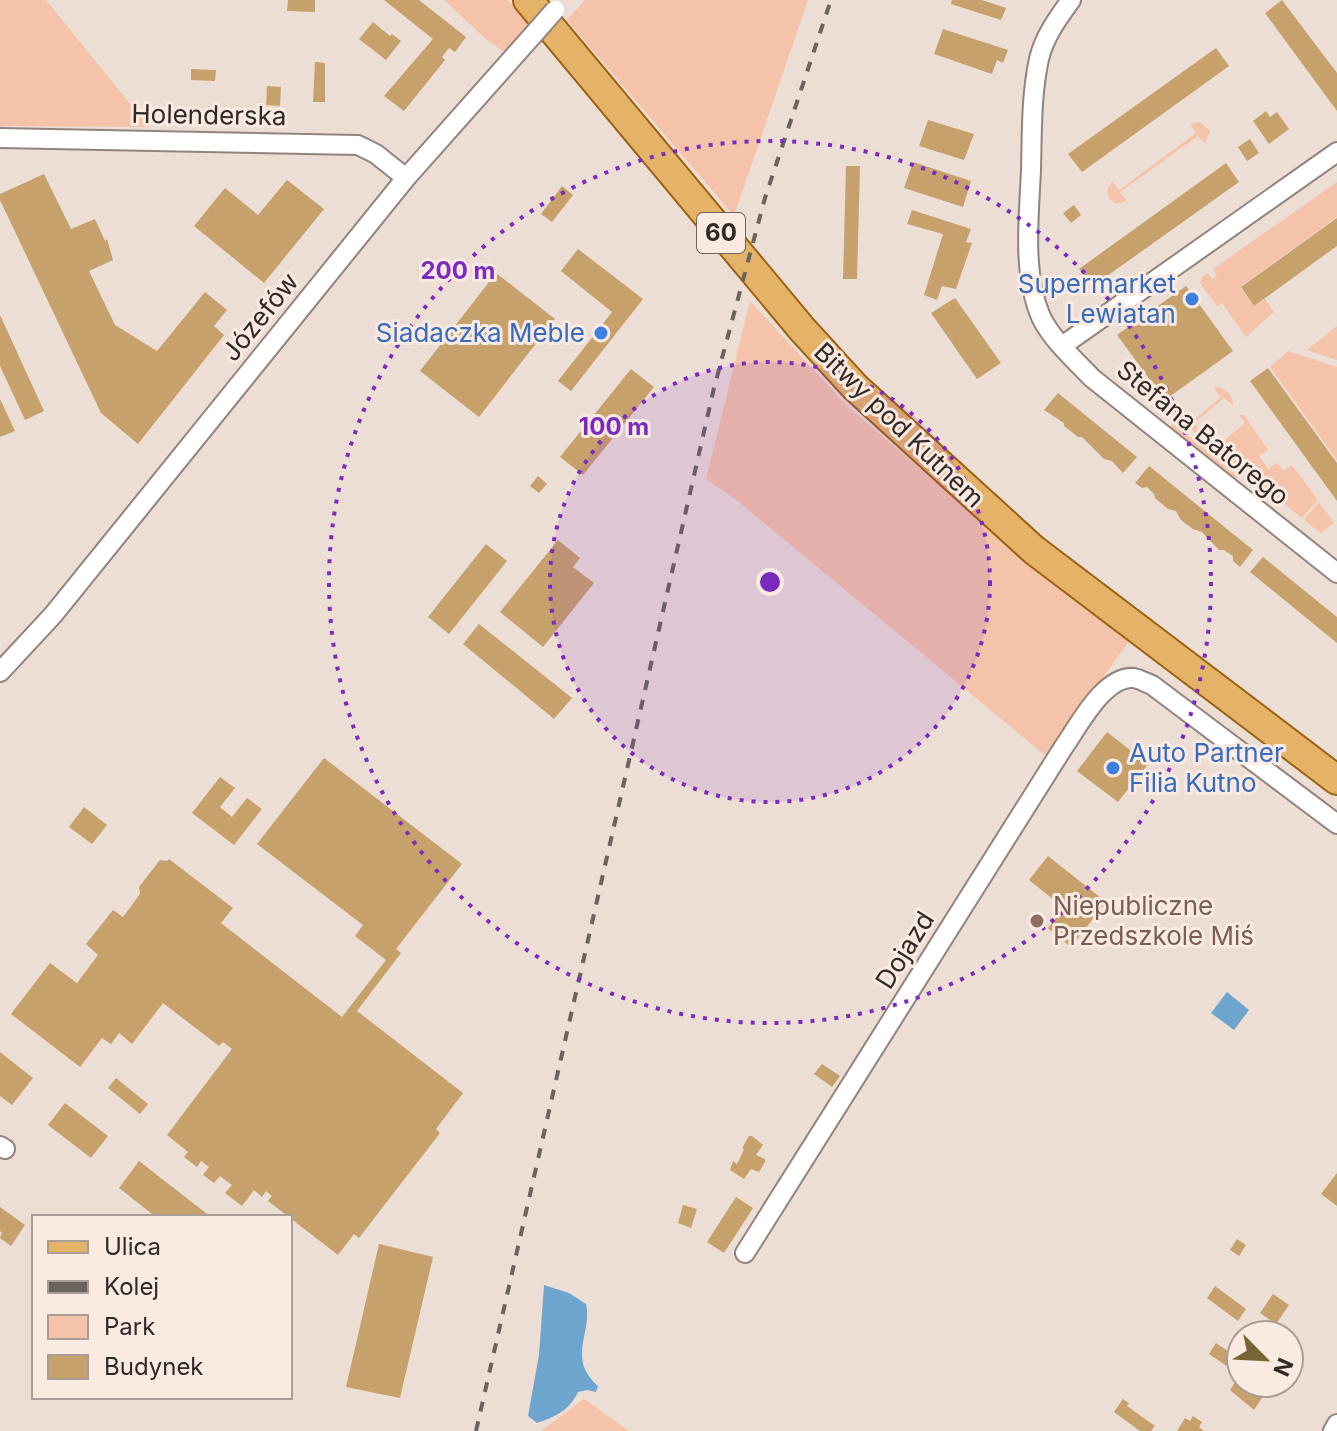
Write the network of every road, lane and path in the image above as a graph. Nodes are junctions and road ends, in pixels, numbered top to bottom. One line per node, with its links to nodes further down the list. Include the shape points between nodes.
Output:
1 (528, 0): 10 (main road, Bitwy pod Kutnem / 60, via 855,387 1034,550)
2 (1071, 0): 7 (street, Stefana Batorego, via 1039,57 1032,102 1031,279 1042,317)
3 (560, 5): 6 (street, Józefów, bridge)
4 (0, 138): 6 (street, Holenderska, via 358,145)
5 (1337, 152): 7 (street)
6 (406, 178): 9 (street, Józefów, via 53,615)
7 (1062, 346): 8 (street, Stefana Batorego, via 1145,422)
8 (1337, 573)
9 (0, 672)
10 (1337, 780)
11 (1337, 824): 12 (street, Dojazd, via 1152,685 1133,678 1104,690)
12 (745, 1253)
13 (1337, 1424): 14 (street)
14 (1333, 1431)

